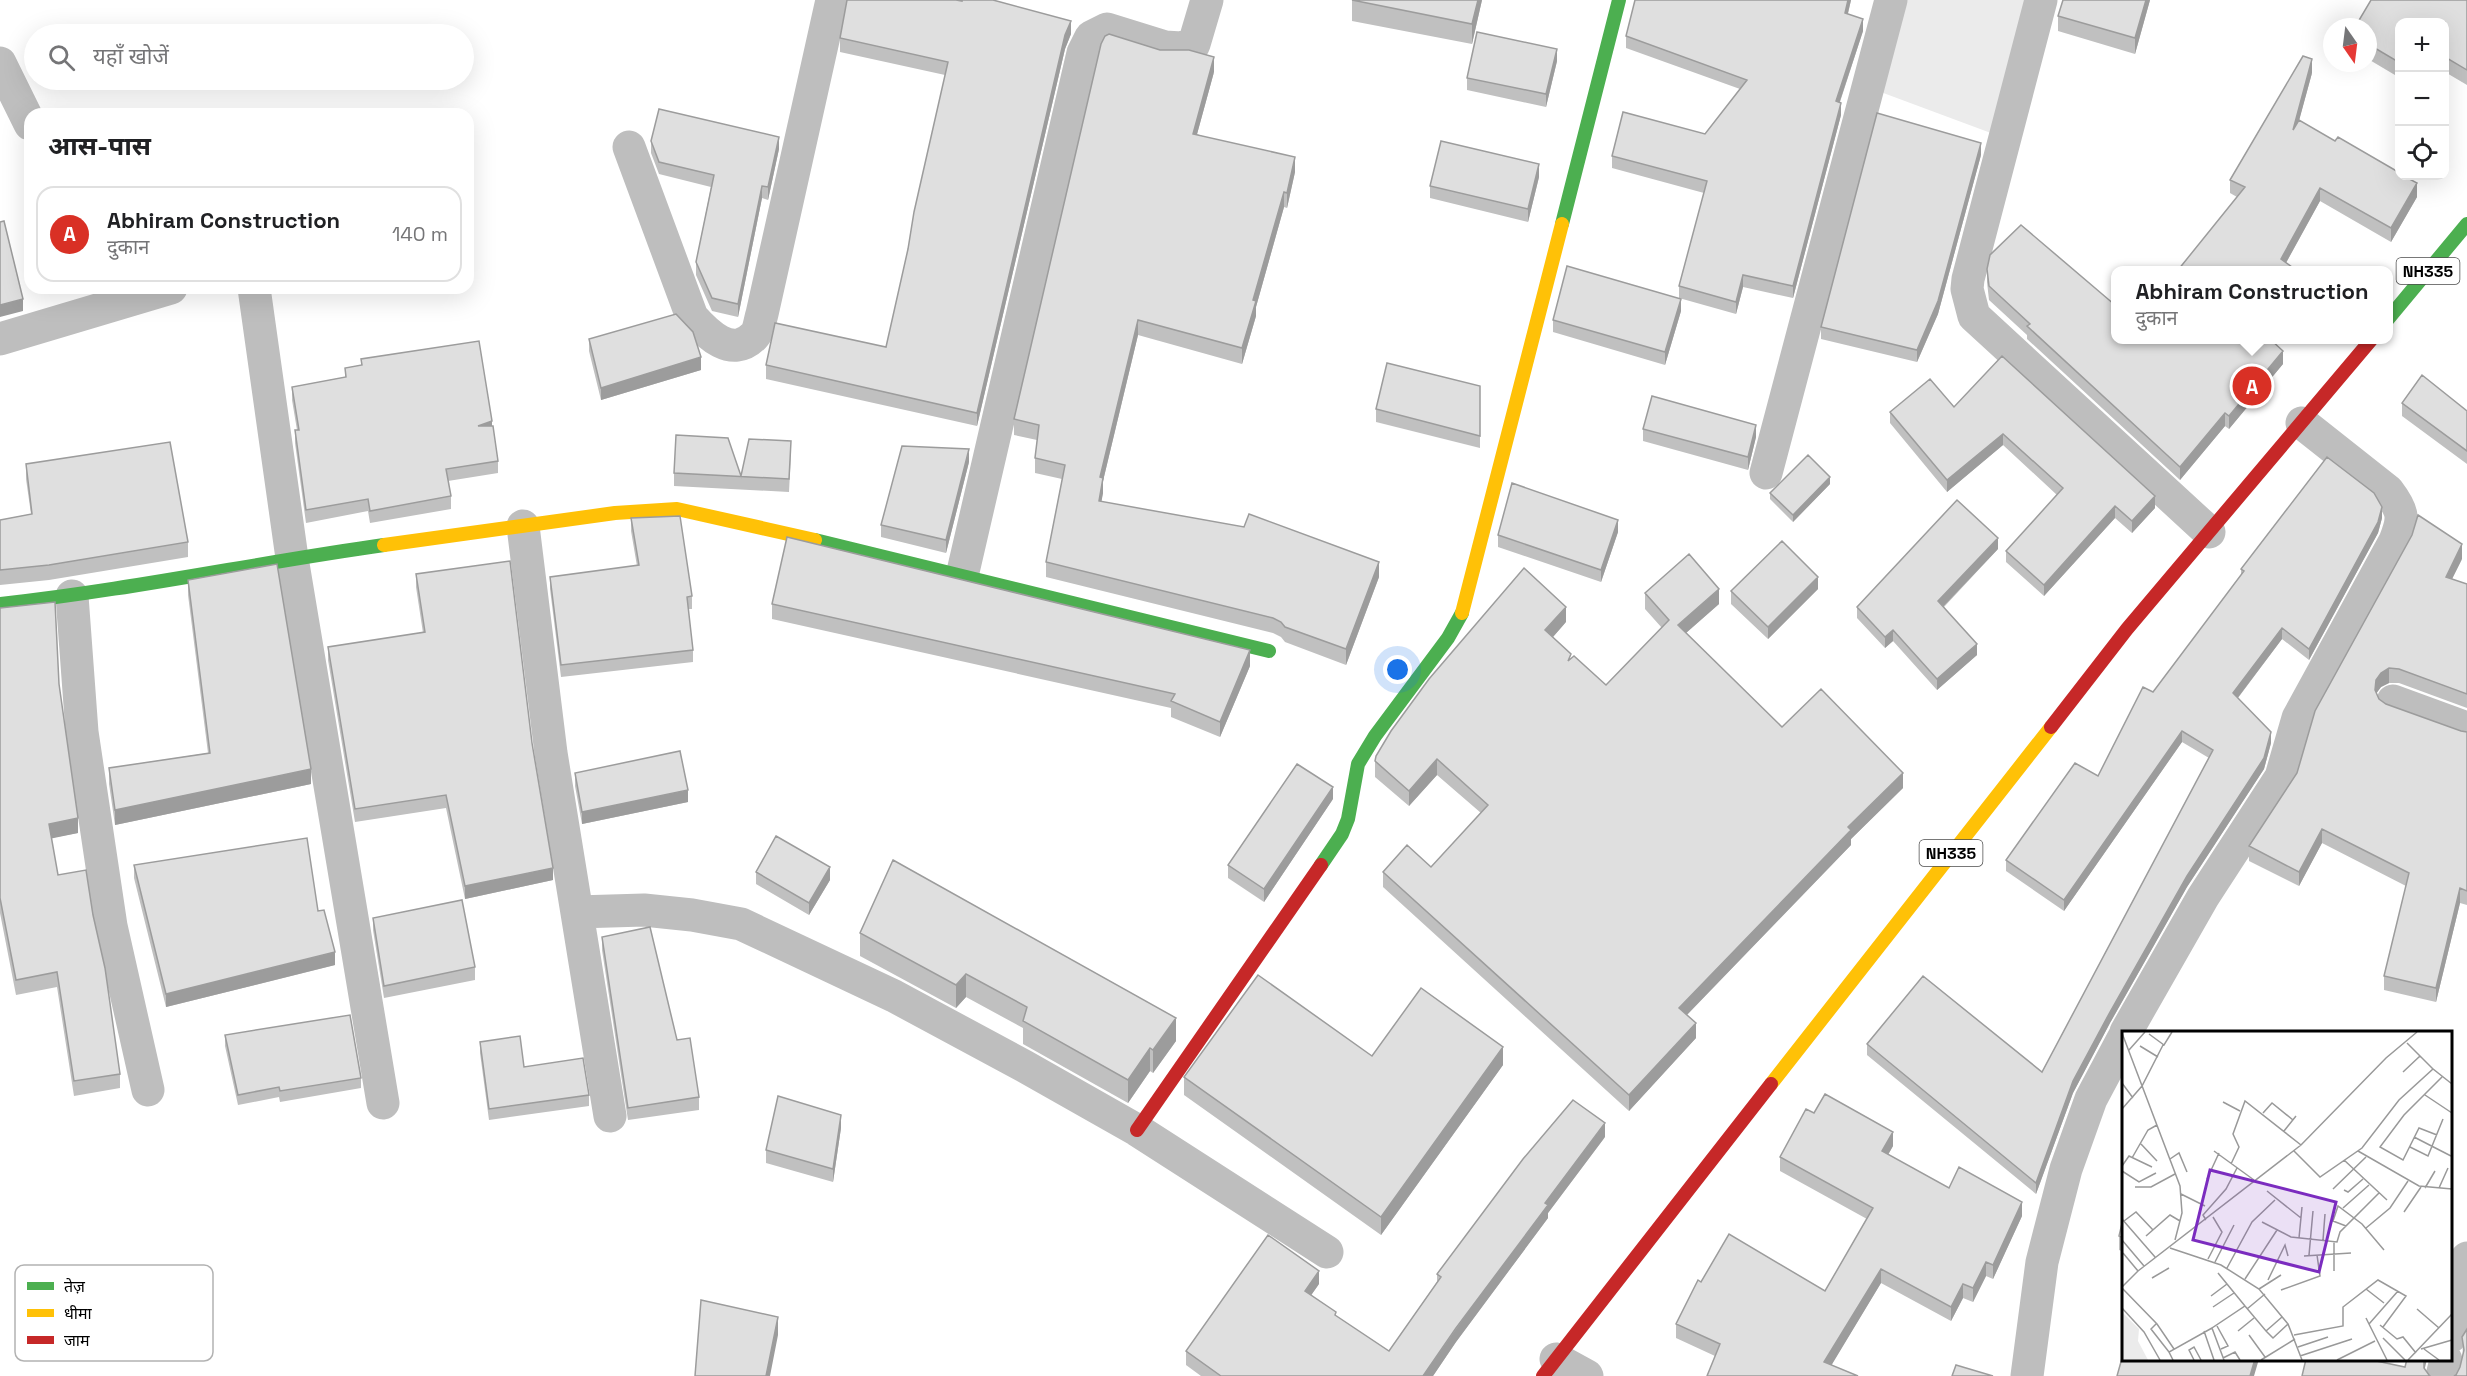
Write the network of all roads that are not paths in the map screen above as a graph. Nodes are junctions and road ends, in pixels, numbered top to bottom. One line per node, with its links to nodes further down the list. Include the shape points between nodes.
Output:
1 (832, 0): 8 (street, via 762,314 756,335 742,344 724,344 707,335 692,317)
2 (1206, 0): 20 (street, via 1194,44 1165,47 1107,29 1091,36 1083,53)
3 (1619, 0): 32 (main road, via 1462,614 1358,764 1342,834)
4 (1891, 0): 16 (street)
5 (2041, 0): 18 (street, via 1968,279 1974,316)
6 (0, 63): 7 (street)
7 (24, 112)
8 (629, 147)
9 (2467, 224): 12 (main road, NH335)
10 (255, 294): 19 (street)
11 (114, 296): 13 (street)
12 (2393, 313)
13 (0, 339)
14 (2367, 344): 15 (main road, NH335)
15 (2302, 423): 18 (main road, NH335); 27 (street, via 2388,491 2403,522 2298,718 2281,777 2202,897)
16 (1766, 472)
17 (523, 526): 19 (main road); 20 (main road, via 677,509); 26 (street, via 551,753)
18 (2209, 532): 37 (main road, NH335, via 2127,629)
19 (292, 558): 21 (main road); 30 (street)
20 (962, 576): 23 (main road)
21 (72, 596): 22 (main road); 29 (street, via 82,732 109,915)
22 (0, 604)
23 (1269, 651)
24 (2392, 700): 25 (street)
25 (2467, 728)
26 (577, 912): 31 (street); 32 (street, via 644,910 741,924 894,996)
27 (2127, 1031)
28 (2122, 1041): 39 (street, via 2091,1099 2066,1169 2042,1262)
29 (148, 1090)
30 (383, 1104)
31 (610, 1116)
32 (1137, 1130): 33 (street)
33 (1327, 1252)
34 (2467, 1258): 35 (street)
35 (2452, 1332)
36 (2446, 1361): 40 (street)
37 (1549, 1368): 38 (street)
38 (1587, 1376)
39 (2027, 1376)
40 (2442, 1376)

